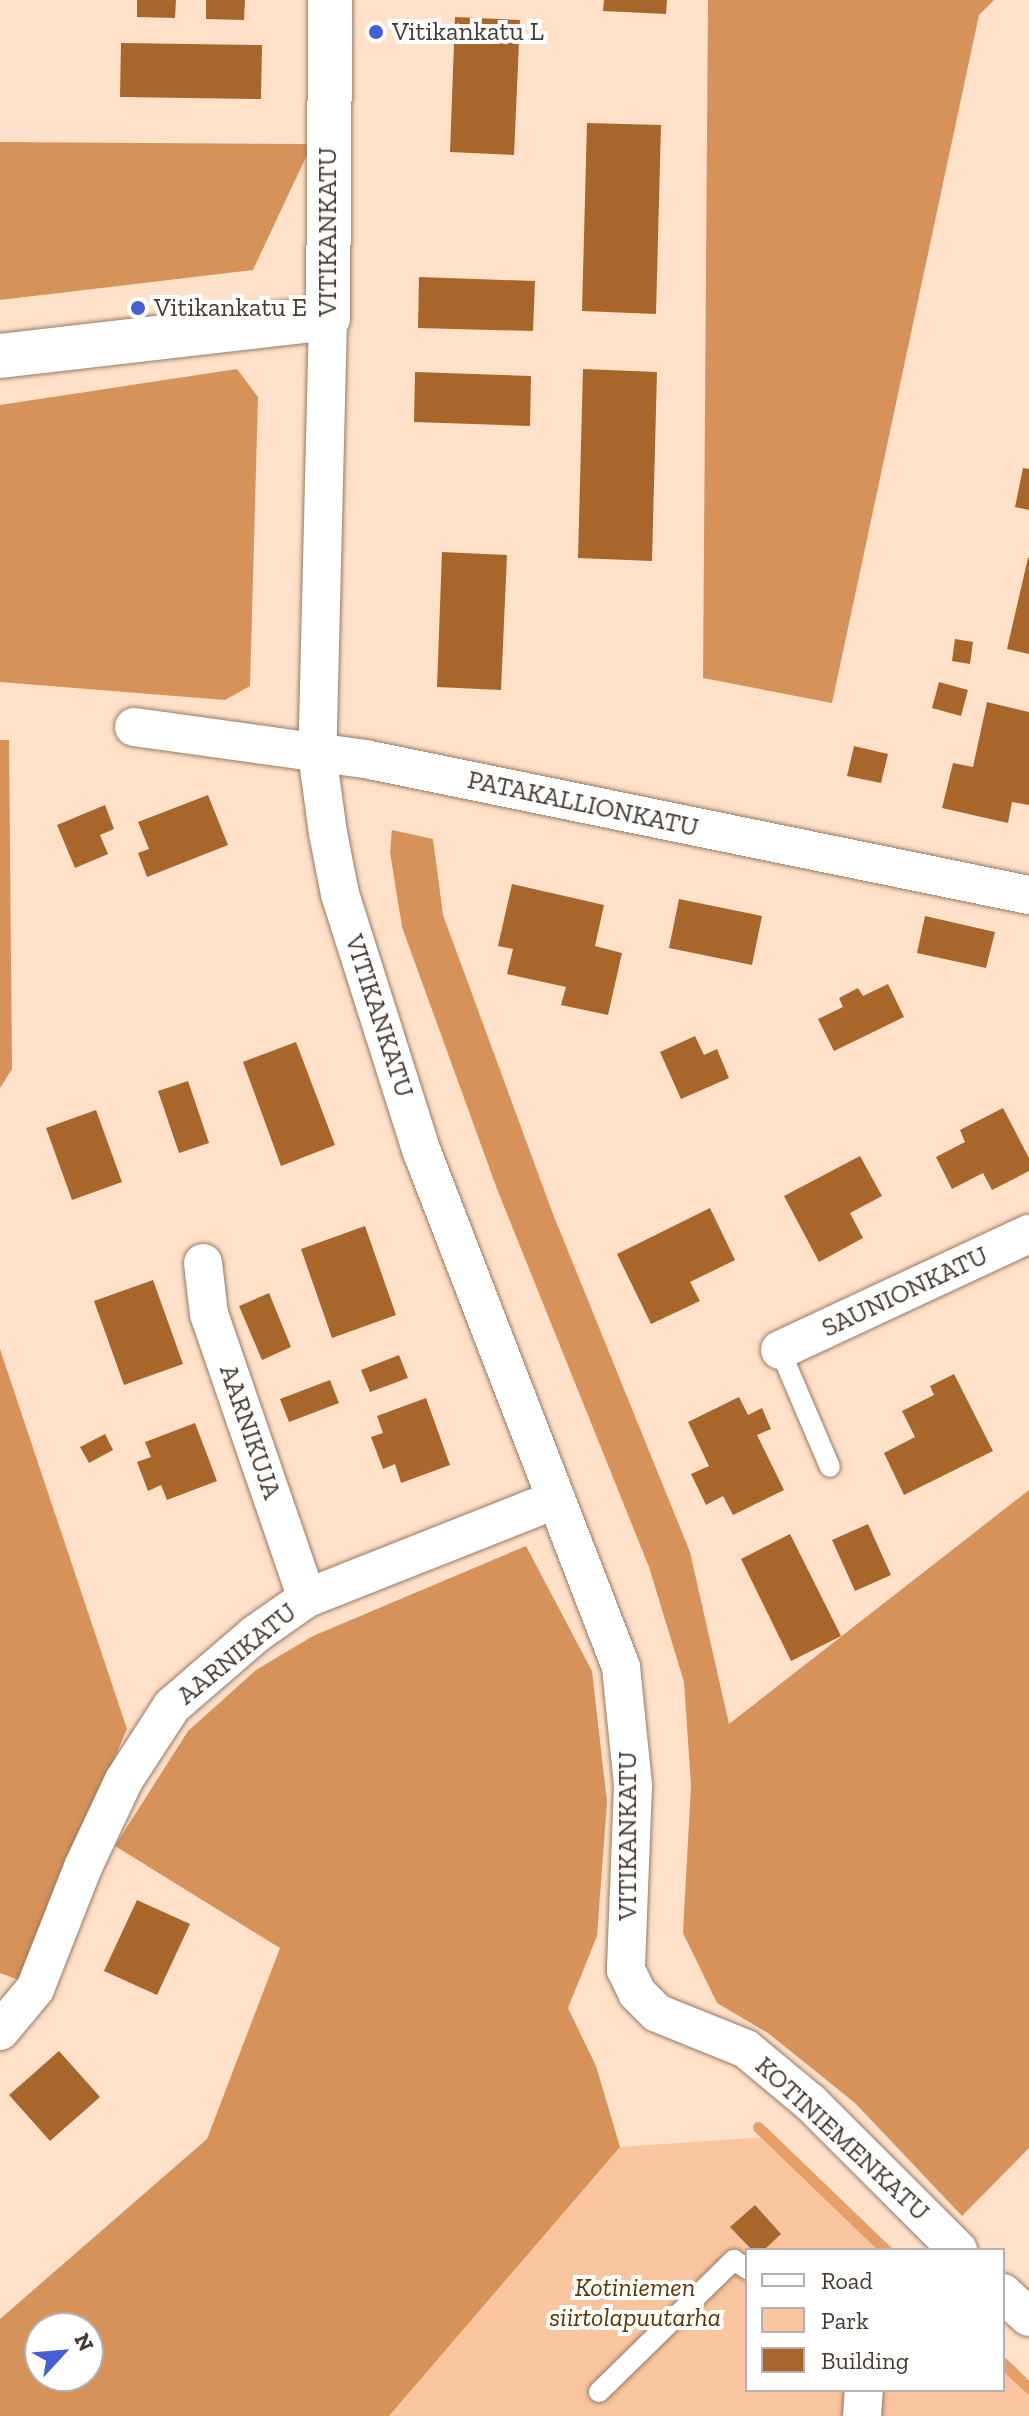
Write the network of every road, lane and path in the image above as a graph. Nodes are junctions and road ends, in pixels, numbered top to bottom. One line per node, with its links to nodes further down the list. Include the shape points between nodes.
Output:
1 (330, 0): 2 (street, VITIKANKATU)
2 (328, 318): 3 (street); 5 (street, VITIKANKATU)
3 (0, 356)
4 (134, 727): 5 (street, PATAKALLIONKATU)
5 (317, 753): 6 (street, PATAKALLIONKATU); 11 (street, VITIKANKATU, via 340,894 422,1152)
6 (1029, 895)
7 (1029, 1234): 9 (street, SAUNIONKATU)
8 (203, 1263): 12 (street, AARNIKUJA, via 209,1314)
9 (780, 1350): 10 (lane)
10 (830, 1467)
11 (555, 1500): 12 (street, AARNIKATU); 13 (street, VITIKANKATU, via 621,1667 633,1785 626,1970)
12 (307, 1598): 14 (street, AARNIKATU, via 172,1706 112,1805 35,1989)
13 (637, 1993): 15 (street, KOTINIEMENKATU, via 657,2013 746,2049 811,2103)
14 (0, 2031)
15 (956, 2248)
16 (745, 2268): 19 (lane, via 734,2260)
17 (1005, 2295): 18 (street)
18 (1029, 2317)
19 (599, 2392)
20 (864, 2392): 21 (street)
21 (862, 2416)

